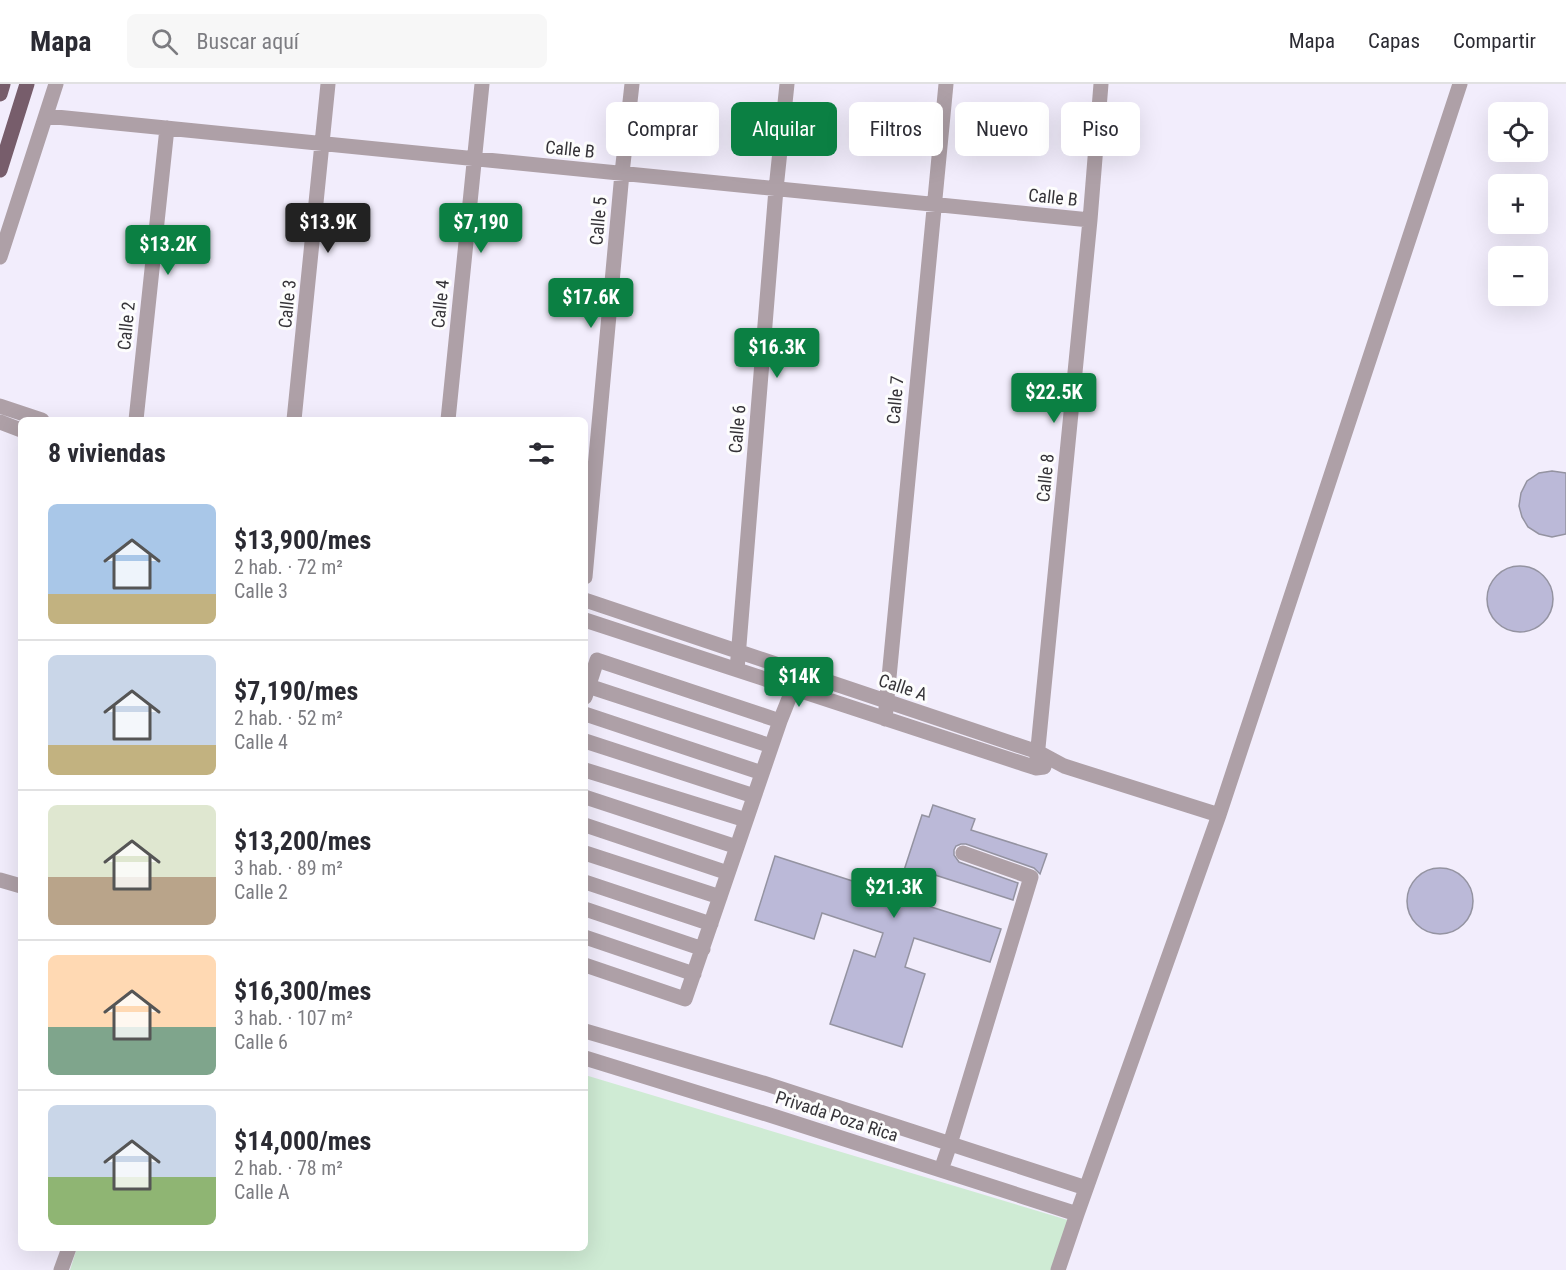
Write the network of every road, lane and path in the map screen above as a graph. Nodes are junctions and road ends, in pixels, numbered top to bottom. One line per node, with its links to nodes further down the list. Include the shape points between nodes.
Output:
1 (3, 84): 11 (main road)
2 (27, 84): 16 (main road)
3 (56, 84): 12 (street)
4 (328, 84): 14 (street, Calle 3)
5 (482, 84): 15 (street, Calle 4)
6 (632, 84): 17 (street, Calle 5)
7 (787, 84): 18 (street, Calle 6)
8 (946, 84): 19 (street, Calle 7)
9 (1101, 84): 20 (street, Calle 8)
10 (1460, 84): 51 (street)
11 (0, 94)
12 (46, 116): 13 (street, Calle B); 21 (street)
13 (167, 128): 14 (street, Calle B); 24 (street, Calle 2)
14 (322, 144): 15 (street, Calle B); 25 (street, Calle 3)
15 (474, 159): 17 (street, Calle B); 26 (street, Calle 4)
16 (0, 170)
17 (622, 173): 18 (street, Calle B); 29 (street, Calle 5)
18 (776, 189): 19 (street, Calle B); 32 (street, Calle 6)
19 (933, 204): 20 (street, Calle B); 38 (street, Calle 7)
20 (1090, 220): 44 (street, Calle 8)
21 (0, 257)
22 (0, 406): 23 (street)
23 (33, 417)
24 (136, 417)
25 (294, 417)
26 (448, 417)
27 (0, 422): 28 (street)
28 (18, 429)
29 (588, 544)
30 (588, 601): 32 (street, Calle A)
31 (588, 621): 33 (street, Calle A)
32 (739, 652): 33 (street, Calle 6); 34 (street, Calle A)
33 (737, 670): 36 (street, Calle A)
34 (799, 673): 36 (street); 38 (street, Calle A)
35 (588, 685): 41 (street, via 597,660)
36 (793, 688): 40 (street, Calle A); 41 (street)
37 (588, 691): 43 (street)
38 (887, 703): 40 (street, Calle 7); 44 (street, Calle A)
39 (588, 715): 48 (street)
40 (885, 719): 46 (street, Calle A)
41 (780, 721): 43 (street)
42 (588, 742): 49 (street)
43 (771, 746): 48 (street)
44 (1038, 752): 45 (street, Calle A); 46 (street, Calle 8)
45 (1064, 766): 46 (street); 51 (street)
46 (1036, 768)
47 (588, 771): 52 (street)
48 (762, 773): 49 (street)
49 (754, 796): 52 (street)
50 (588, 798): 54 (street)
51 (1219, 815): 72 (street)
52 (746, 820): 54 (street)
53 (588, 826): 57 (street)
54 (737, 847): 57 (street)
55 (963, 853): 70 (street, via 1031,877)
56 (588, 854): 61 (street)
57 (729, 873): 61 (street)
58 (0, 880): 60 (street)
59 (588, 883): 63 (street)
60 (18, 884)
61 (720, 897): 63 (street)
62 (588, 910): 65 (street)
63 (711, 924): 65 (street)
64 (588, 938): 67 (street)
65 (703, 949): 67 (street)
66 (588, 966): 67 (street, via 685,999)
67 (694, 974)
68 (588, 1032): 70 (street)
69 (588, 1059): 71 (street, Privada Poza Rica)
70 (950, 1144): 71 (street); 72 (street)
71 (940, 1170): 73 (street, Privada Poza Rica)
72 (1086, 1188): 73 (street)
73 (1077, 1214): 76 (street)
74 (68, 1251): 75 (street)
75 (61, 1270)
76 (1058, 1270)

